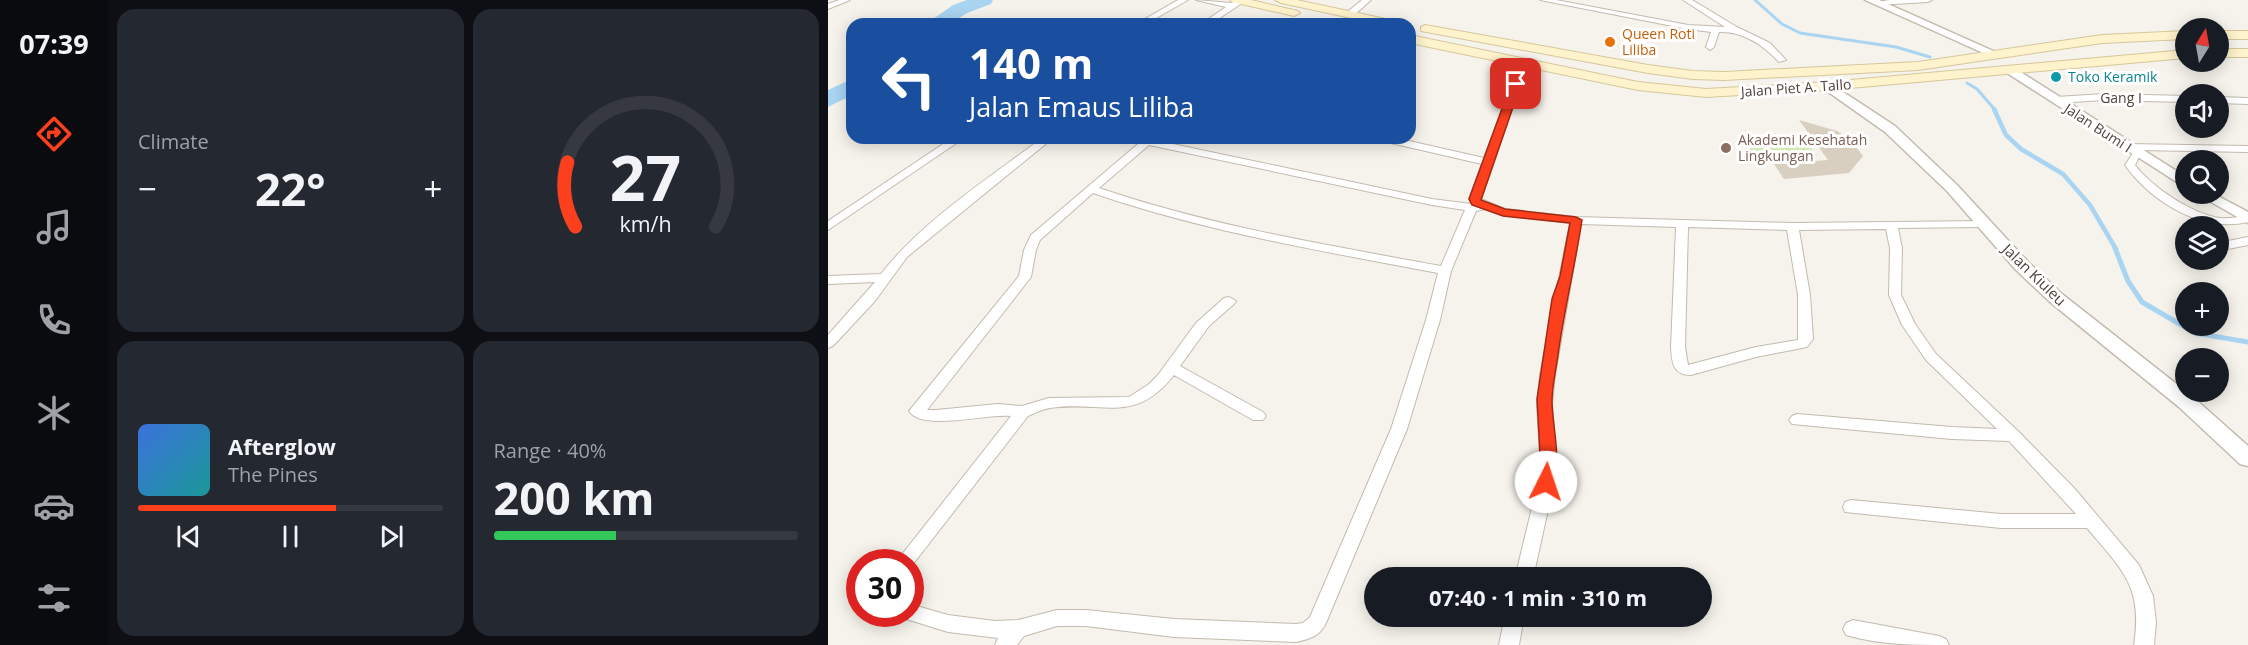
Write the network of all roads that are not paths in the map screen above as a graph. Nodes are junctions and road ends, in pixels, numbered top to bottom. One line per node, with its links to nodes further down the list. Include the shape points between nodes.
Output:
1 (846, 0): 12 (street)
2 (1184, 0): 14 (street)
3 (1200, 0): 10 (street)
4 (1281, 0): 13 (main road)
5 (1367, 0): 13 (street)
6 (1544, 0): 11 (street)
7 (1687, 0): 19 (street)
8 (1928, 0): 9 (street)
9 (1873, 1): 28 (street)
10 (1237, 2): 15 (street); 16 (main road)
11 (1561, 2): 20 (street)
12 (828, 8)
13 (1349, 15): 17 (main road)
14 (1151, 18)
15 (1214, 18)
16 (1310, 18)
17 (1364, 18)
18 (1416, 28): 32 (main road, Jalan Piet A. Tallo, via 1694,75)
19 (1734, 29): 20 (street); 30 (street, via 1767,45)
20 (1716, 30): 25 (street)
21 (2248, 34): 22 (main road)
22 (2229, 35)
23 (2175, 36): 28 (main road, via 2102,39)
24 (1416, 40): 31 (main road, Jalan Piet A. Tallo)
25 (1710, 47)
26 (2229, 53): 27 (main road)
27 (2248, 53)
28 (1994, 54): 32 (main road, Jalan Piet A. Tallo)
29 (2175, 55): 33 (main road, Jalan Piet A. Tallo)
30 (1782, 60)
31 (1524, 62): 35 (main road, Jalan Piet A. Tallo, via 1638,86 1706,93); 47 (street)
32 (1934, 64): 34 (main road)
33 (2011, 70): 34 (main road, Jalan Piet A. Tallo); 37 (street, Jalan Bumi I)
34 (1950, 76): 35 (main road, Jalan Piet A. Tallo)
35 (1828, 86): 55 (street, Jalan Kiuleu, via 1890,129)
36 (2175, 99): 37 (street, Gang I)
37 (2056, 100): 46 (street, Jalan Bumi I)
38 (2229, 100): 39 (street)
39 (2248, 101)
40 (950, 144): 57 (street)
41 (1040, 144): 62 (street, via 940,222 903,254)
42 (1144, 144): 49 (street)
43 (1167, 144): 51 (street, via 1432,202)
44 (1408, 144): 47 (street)
45 (2248, 149): 46 (street)
46 (2131, 150): 48 (street, Jalan Bumi I); 52 (street, via 2130,165 2136,176 2193,212 2215,221)
47 (1488, 162): 51 (street, via 1475,199)
48 (2175, 176)
49 (1091, 189): 61 (street, via 1122,201 1251,234); 67 (street, via 1035,238 1025,278 917,411 924,416 998,409)
50 (2222, 204): 52 (street)
51 (1480, 208): 53 (street); 61 (street)
52 (2248, 218)
53 (1576, 220): 54 (street); 75 (street, via 1544,399 1546,482)
54 (1682, 223): 58 (street); 58 (street, via 1678,347 1683,370 1802,344 1806,339 1804,295)
55 (1983, 223): 56 (street); 71 (street, Jalan Kiuleu, via 2056,298 2186,402)
56 (1891, 225): 58 (street); 70 (street, via 1896,248 1895,295 1909,325 1931,357)
57 (828, 226)
58 (1792, 227)
59 (2248, 241): 60 (street)
60 (2229, 245)
61 (1445, 271): 80 (street, via 1399,429 1317,623 1308,631 1296,633)
62 (885, 278): 63 (street); 65 (street)
63 (828, 280)
64 (1229, 301): 66 (street, via 1203,323)
65 (828, 343)
66 (1174, 369): 67 (street, via 1150,392 1131,402 1049,403); 68 (street)
67 (1023, 412): 74 (street)
68 (1258, 416)
69 (1797, 420): 70 (street)
70 (2013, 435): 73 (street)
71 (2248, 458)
72 (1851, 507): 73 (street, via 2001,521)
73 (2091, 521): 84 (street, via 2139,580 2144,596)
74 (916, 549)
75 (1527, 567)
76 (924, 616): 78 (street, via 1003,632)
77 (1513, 627): 82 (street)
78 (1018, 628): 80 (street, via 1057,618 1086,618); 81 (street)
79 (1853, 629): 83 (street)
80 (1224, 638)
81 (1005, 645)
82 (1509, 645)
83 (1938, 645)
84 (2144, 645)

